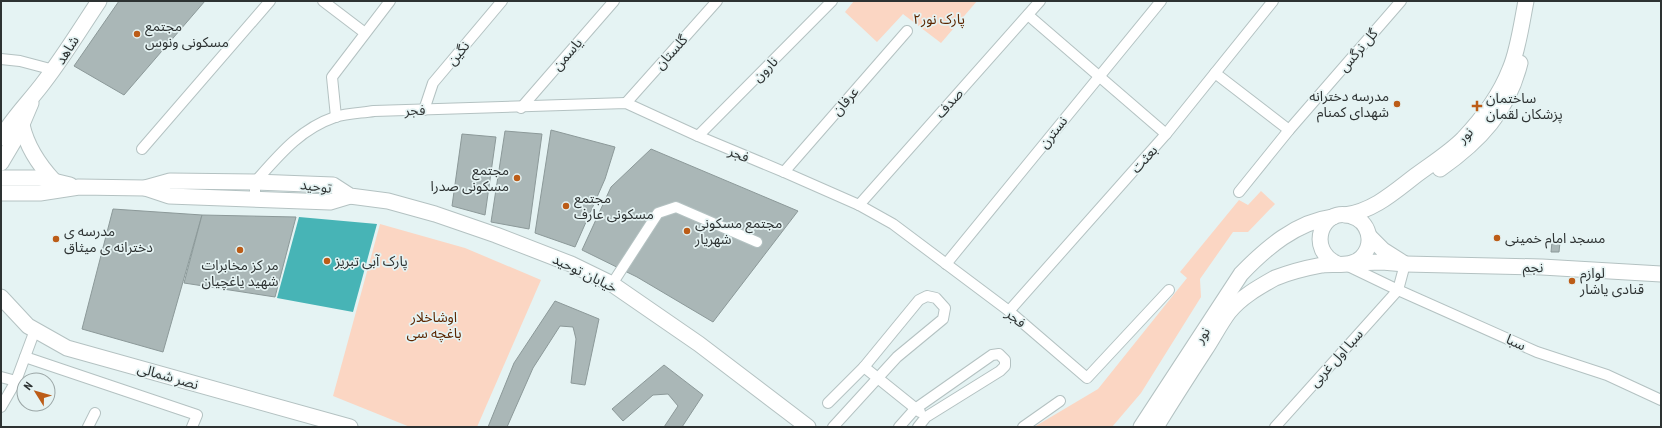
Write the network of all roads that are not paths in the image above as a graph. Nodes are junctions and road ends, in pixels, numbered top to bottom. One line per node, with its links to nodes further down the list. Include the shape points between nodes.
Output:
1 (99, 1): 19 (main road, شاهد)
2 (270, 1): 32 (street)
3 (323, 1): 17 (street)
4 (390, 1): 17 (street)
5 (502, 1): 25 (street, نگین, via 433,84)
6 (614, 1): 24 (street, یاسمن)
7 (717, 1): 23 (street, گلستان)
8 (832, 1): 30 (street, نارون)
9 (1040, 1): 15 (street, صدف)
10 (1161, 1): 21 (street, نسترن)
11 (1273, 1): 20 (street, بعثت)
12 (1401, 1): 28 (street, گل نرگس)
13 (1526, 1): 45 (main road, نور, via 1511,68 1486,112 1462,140 1374,206 1360,212)
14 (1536, 1): 46 (main road, نور, via 1515,83 1500,111 1463,153 1379,212 1371,225)
15 (1028, 16): 21 (street); 44 (street, صدف)
16 (907, 32): 34 (street, عرفان)
17 (365, 33): 26 (street, via 332,77)
18 (1, 59): 19 (street)
19 (54, 70): 22 (main road, شاهد)
20 (1215, 73): 28 (street); 29 (street, بعثت)
21 (1098, 76): 29 (street); 48 (street, نسترن)
22 (32, 98): 27 (main road, شاهد); 31 (main road, شاهد, via 17,113)
23 (626, 103): 24 (street, فجر); 30 (street, فجر)
24 (521, 108): 25 (street, فجر)
25 (424, 110): 26 (street, فجر, via 374,111)
26 (336, 117): 37 (street, فجر, via 302,133)
27 (22, 125): 33 (main road, شاهد); 36 (main road, via 31,150)
28 (1289, 130): 40 (street, گل نرگس)
29 (1166, 134): 56 (street, بعثت)
30 (698, 136): 34 (street, فجر)
31 (1, 138)
32 (142, 149)
33 (1, 163)
34 (784, 172): 44 (street, فجر)
35 (1, 178): 36 (main road, توحید, via 41,178)
36 (54, 181): 38 (main road, توحید)
37 (255, 182): 39 (main road, توحید, via 170,181); 42 (main road, توحید, via 333,185); 43 (street)
38 (79, 187): 39 (main road, توحید); 41 (main road, توحید, via 40,193)
39 (145, 188): 43 (main road, توحید, via 169,196)
40 (1240, 192)
41 (1, 193)
42 (350, 196): 43 (main road, توحید, via 330,202); 52 (main road, خیابان توحید, via 388,201 496,235 571,264)
43 (255, 199)
44 (859, 205): 48 (street, فجر, via 892,224)
45 (1337, 216): 46 (main road, via 1350,215 1358,219 1365,225); 49 (main road, via 1322,228 1320,243 1326,256); 79 (main road, نور, via 1314,221 1288,234 1253,261 1241,274)
46 (1369, 235): 49 (main road, via 1367,250 1362,258); 50 (main road, via 1383,250)
47 (757, 242): 52 (street, via 676,207 658,214)
48 (946, 264): 56 (street, فجر)
49 (1345, 264): 50 (main road, نجم); 54 (street, سبا); 80 (main road, نور, via 1324,265 1292,272 1247,295 1230,312)
50 (1405, 264): 51 (main road, نجم, via 1542,267); 54 (street)
51 (1661, 274)
52 (612, 284): 74 (main road, خیابان توحید, via 699,344)
53 (1169, 290): 56 (street, فجر, via 1087,378)
54 (1398, 290): 64 (street, سبا, via 1537,352 1608,375); 81 (street, سبا اول غربی)
55 (1, 297): 57 (main road, نصر شمالی, via 28,326)
56 (1009, 311)
57 (35, 330): 58 (street); 73 (main road, نصر شمالی, via 67,348)
58 (25, 357): 60 (street); 72 (street, via 197,415)
59 (864, 367): 62 (street); 62 (street, via 920,300 927,296 936,298 945,308 943,319 897,357); 66 (street)
60 (19, 372)
61 (1, 377): 63 (street)
62 (878, 378): 68 (street); 75 (street)
63 (16, 381): 67 (street)
64 (1661, 400)
65 (1060, 401): 78 (street)
66 (828, 403)
67 (1, 407)
68 (915, 408): 70 (street); 70 (street, via 992,355 999,354 1005,360 1005,366 1000,371); 76 (street)
69 (96, 413): 71 (street)
70 (926, 417): 77 (street)
71 (88, 427)
72 (192, 427)
73 (350, 427)
74 (808, 427)
75 (833, 427)
76 (899, 427)
77 (918, 427)
78 (1023, 427)
79 (1141, 427)
80 (1156, 427)
81 (1274, 427)

